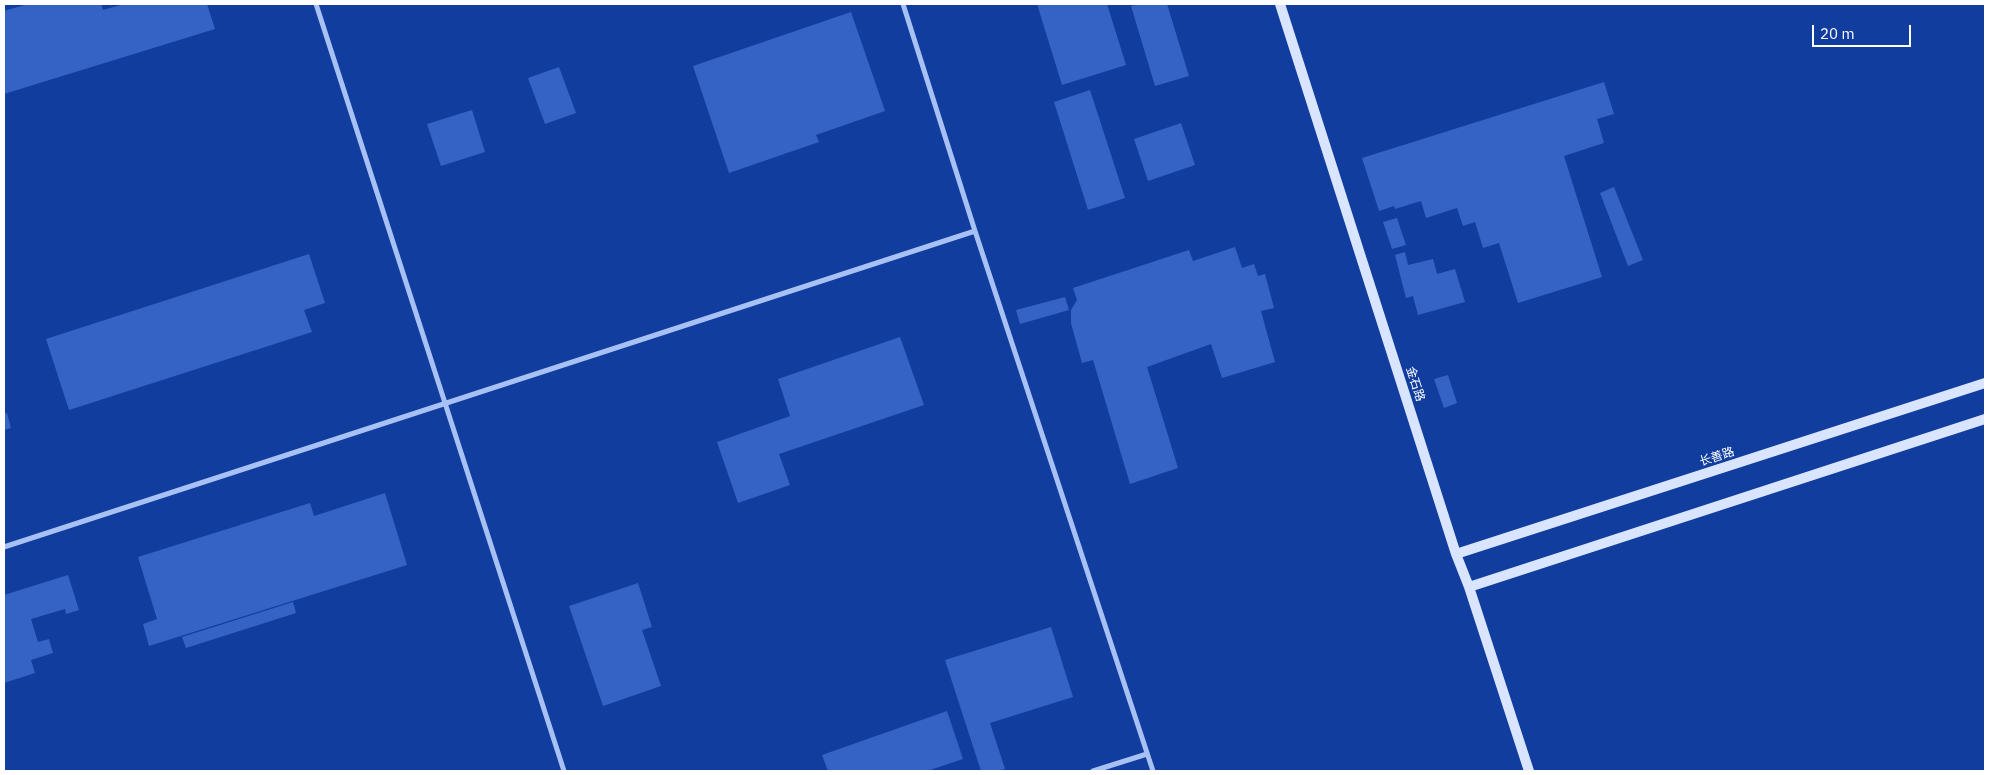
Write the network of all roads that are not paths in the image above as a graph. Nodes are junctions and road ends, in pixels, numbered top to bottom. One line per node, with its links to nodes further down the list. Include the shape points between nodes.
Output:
1 (316, 4): 6 (street)
2 (903, 4): 4 (street)
3 (1280, 4): 9 (street, 金石路)
4 (975, 231): 6 (street); 11 (street)
5 (1985, 384): 9 (street, 长善路)
6 (446, 402): 8 (street); 12 (street)
7 (1985, 419): 10 (street)
8 (4, 547)
9 (1456, 554): 10 (street, 金石路)
10 (1469, 587): 15 (street, 金石路)
11 (1147, 754): 13 (street); 14 (street)
12 (564, 771)
13 (1092, 771)
14 (1153, 771)
15 (1529, 771)

